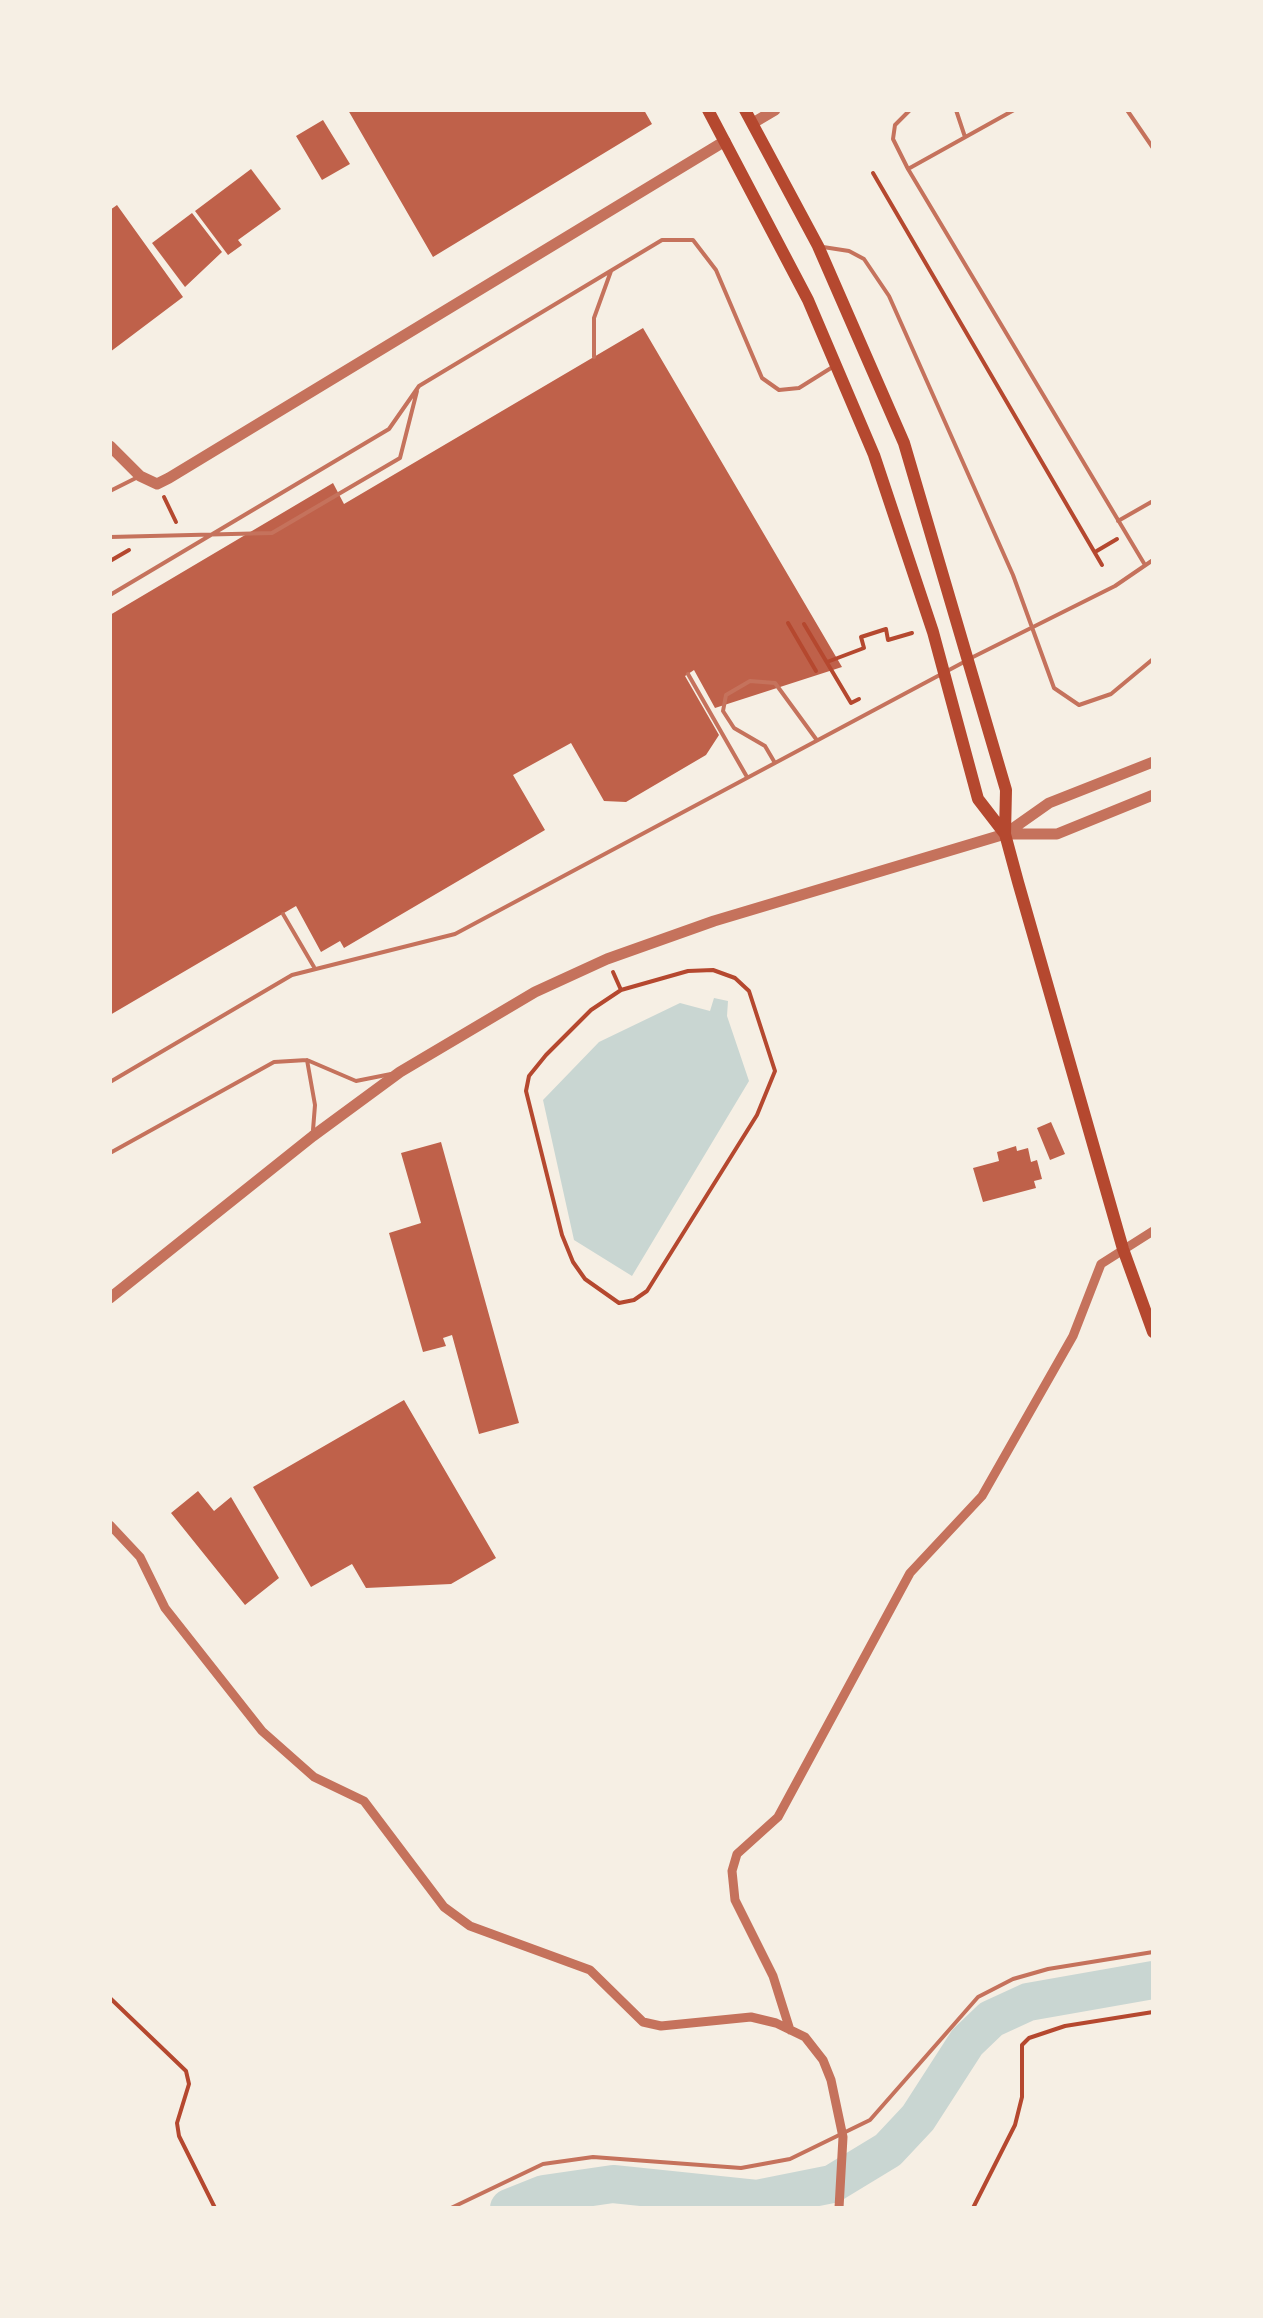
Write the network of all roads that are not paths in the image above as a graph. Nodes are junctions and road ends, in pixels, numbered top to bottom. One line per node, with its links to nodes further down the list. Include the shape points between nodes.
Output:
1 (708, 110): 10 (main road)
2 (746, 110): 8 (main road)
3 (775, 110): 8 (street)
4 (910, 110): 12 (lane, via 895,125 893,139)
5 (956, 110): 9 (lane)
6 (1014, 110): 9 (lane)
7 (1127, 110): 11 (lane)
8 (753, 123): 13 (main road)
9 (966, 138): 12 (lane)
10 (726, 140): 16 (main road); 19 (street, via 169,478 157,484)
11 (1153, 148)
12 (908, 170): 22 (lane)
13 (818, 246): 27 (lane, via 864,259 888,296 1012,575 1054,688 1079,706 1111,694); 34 (main road, via 904,443 1006,790)
14 (611, 272): 15 (lane, via 594,318); 16 (lane, via 662,240 693,240 716,270 762,378 779,390 799,388); 17 (lane)
15 (594, 357)
16 (835, 366): 34 (main road, via 874,455 933,632 978,799)
17 (419, 386): 23 (lane, via 400,458 272,533); 26 (lane, via 390,429)
18 (110, 446): 19 (street)
19 (140, 476): 20 (lane)
20 (110, 491)
21 (1153, 501): 22 (lane)
22 (1118, 521): 25 (lane)
23 (110, 536)
24 (1153, 560): 25 (lane)
25 (1144, 565): 29 (lane)
26 (110, 595)
27 (1153, 659)
28 (688, 674): 32 (lane)
29 (816, 740): 31 (lane); 31 (lane, via 776,683 750,680 726,695 724,711)
30 (1153, 762): 34 (street, via 1049,804)
31 (775, 763): 32 (lane)
32 (747, 777): 36 (lane, via 456,934)
33 (1153, 795): 34 (street, via 1056,834)
34 (1005, 834): 38 (street, via 607,959 535,992); 43 (main road)
35 (283, 914): 36 (lane)
36 (314, 967): 39 (lane)
37 (308, 1060): 38 (lane, via 356,1081); 40 (lane); 41 (lane, via 274,1062)
38 (400, 1072): 40 (street)
39 (110, 1082)
40 (313, 1136): 44 (street)
41 (110, 1153)
42 (1153, 1231): 43 (street)
43 (1123, 1249): 45 (main road); 48 (street, via 1100,1264 1073,1336 982,1496 910,1573 778,1817 737,1854 735,1900 773,1976)
44 (110, 1298)
45 (1153, 1332)
46 (110, 1525): 48 (street, via 140,1557 165,1608 262,1731 314,1777 364,1801 444,1907 470,1926 590,1970 643,2022 751,2018)
47 (1153, 1952): 49 (lane, via 1048,1969 978,1997 870,2120)
48 (790, 2030): 49 (street, via 823,2060)
49 (843, 2137): 50 (lane, via 790,2159 741,2168 631,2156 543,2164); 51 (street)
50 (451, 2208)
51 (839, 2208)

